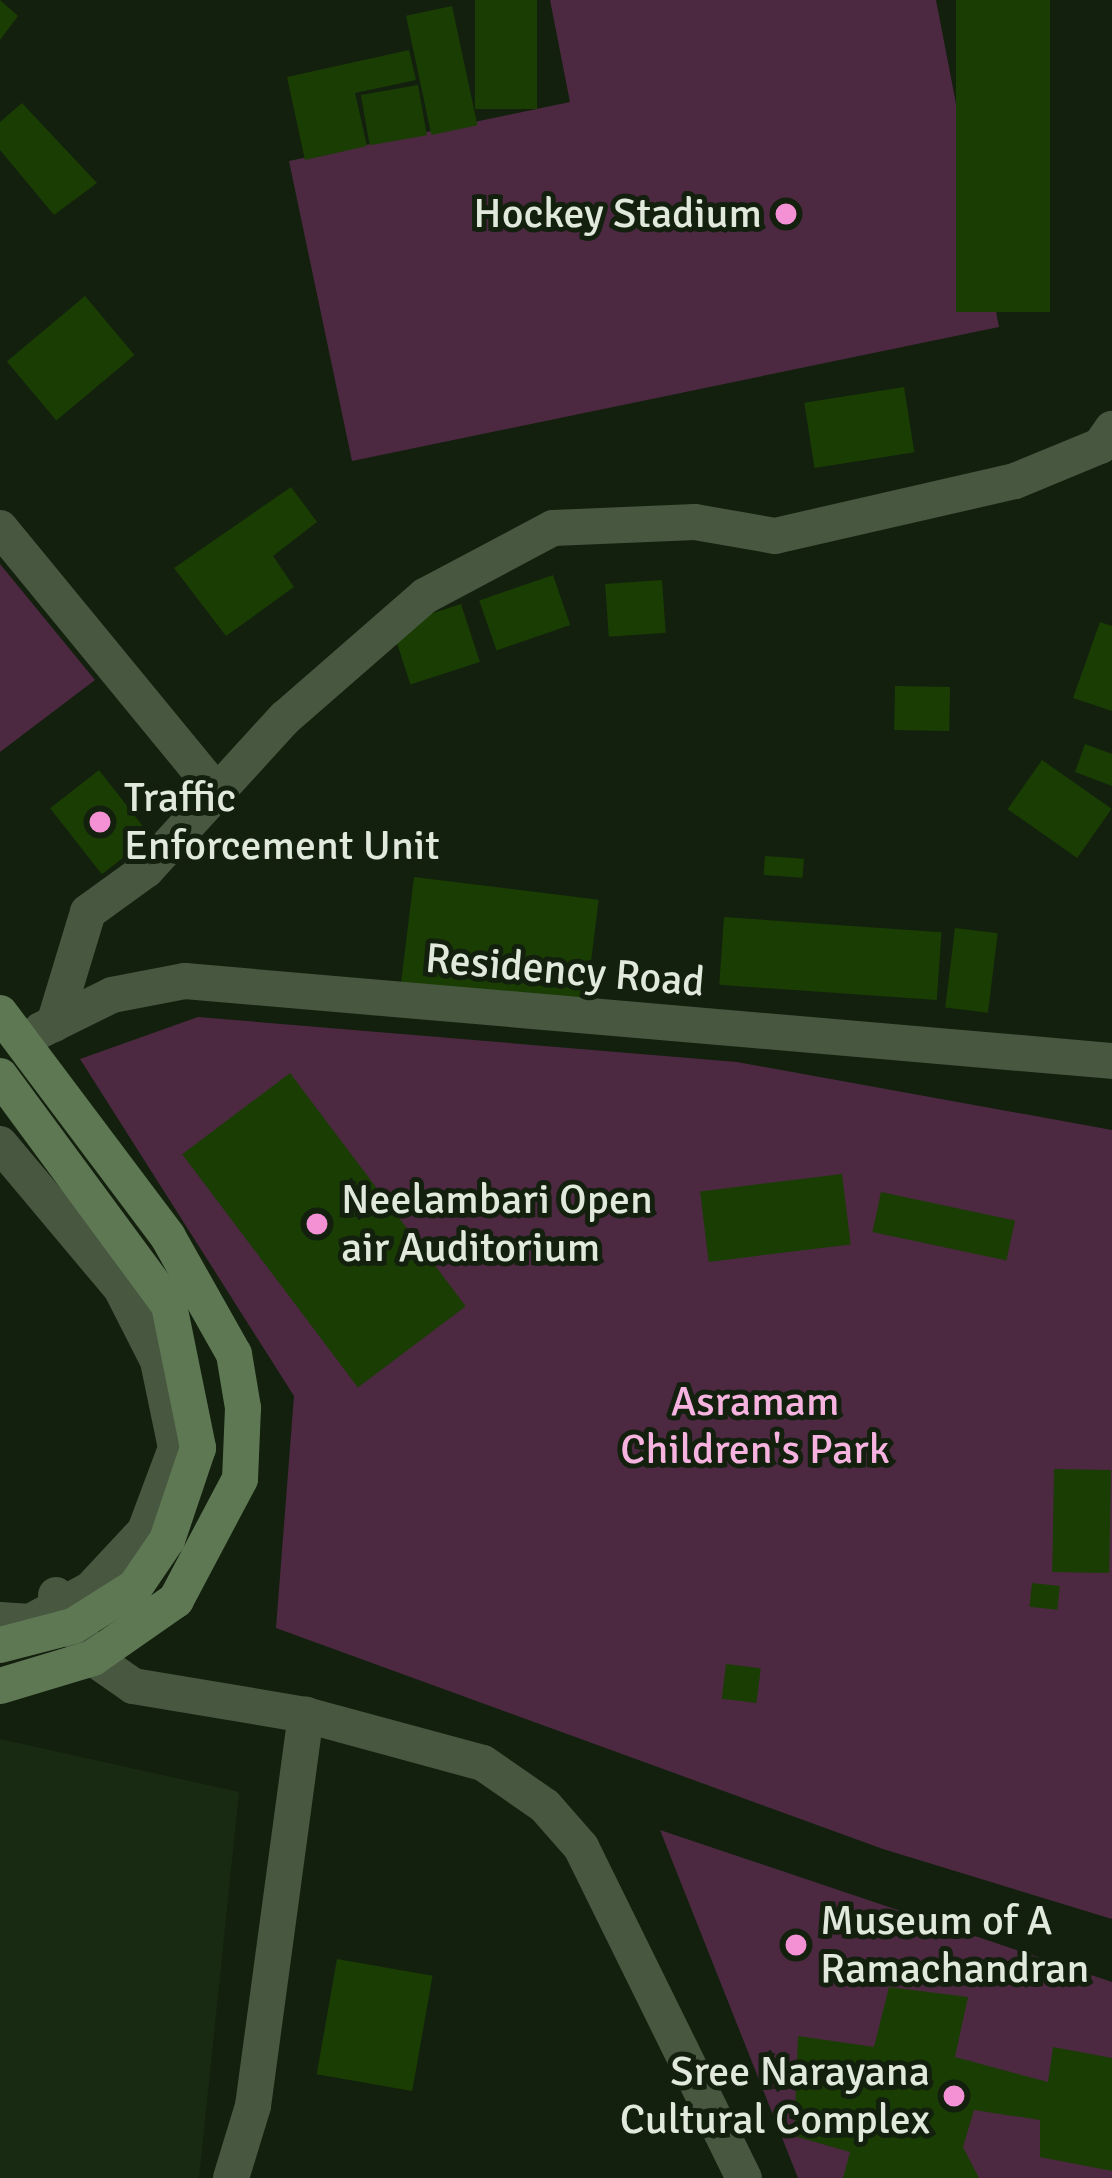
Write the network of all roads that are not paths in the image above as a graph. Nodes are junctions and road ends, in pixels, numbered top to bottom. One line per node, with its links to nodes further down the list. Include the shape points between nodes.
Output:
1 (1112, 429): 3 (street, via 1100,446 1016,481 775,536 695,522 553,528 425,596)
2 (0, 528): 3 (street)
3 (218, 793): 4 (street, via 146,870 88,912)
4 (25, 1025): 5 (street, Residency Road, via 185,981); 11 (main road, via 205,1298 234,1354 243,1408 240,1478 205,1560 176,1600)
5 (1112, 1061)
6 (6, 1096): 8 (main road, via 169,1305 198,1448 167,1540 135,1587)
7 (0, 1144): 8 (street, via 122,1288 158,1361 176,1448 146,1532)
8 (64, 1610): 9 (street); 10 (main road); 11 (street)
9 (0, 1620)
10 (0, 1645)
11 (93, 1658): 12 (main road); 13 (street, via 133,1686)
12 (0, 1686)
13 (305, 1715): 14 (street, via 253,2106); 15 (street, via 483,1763 545,1806 581,1847)
14 (231, 2178)
15 (744, 2178)

